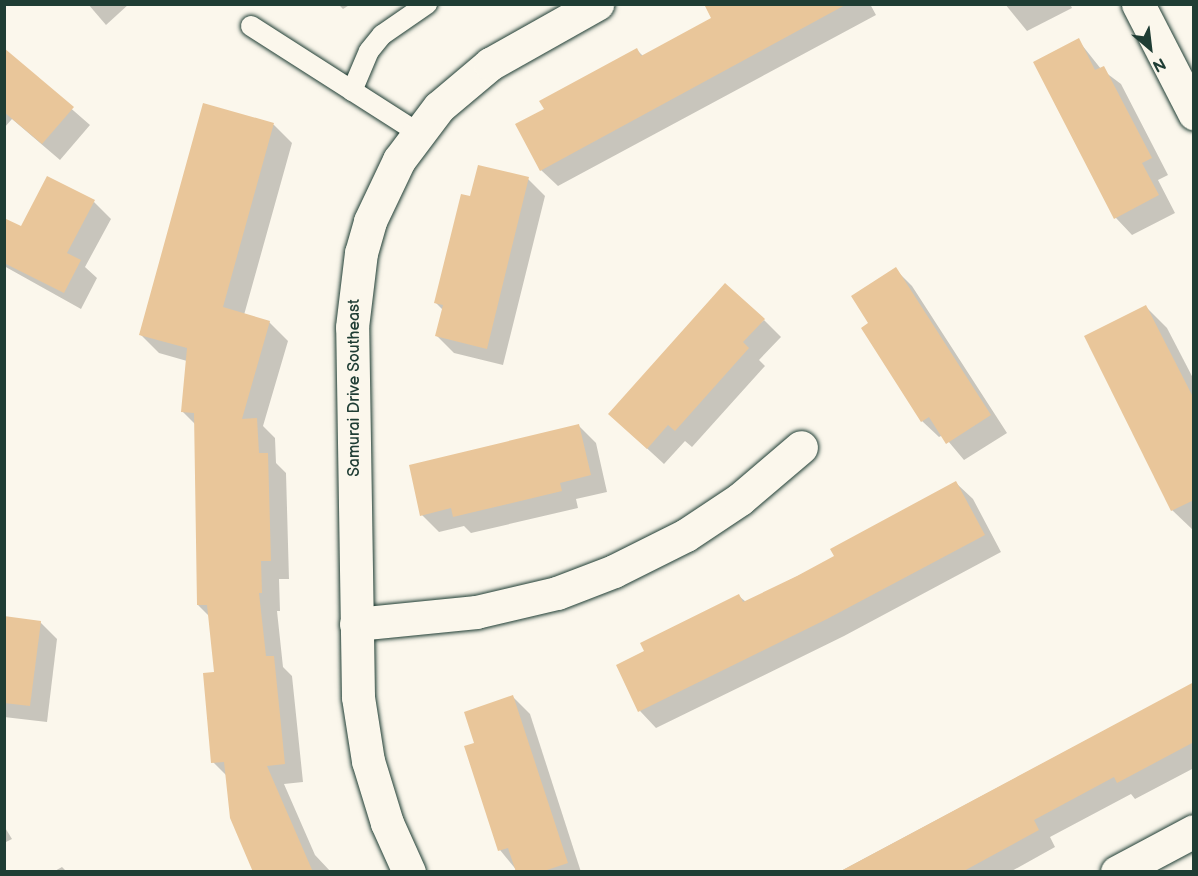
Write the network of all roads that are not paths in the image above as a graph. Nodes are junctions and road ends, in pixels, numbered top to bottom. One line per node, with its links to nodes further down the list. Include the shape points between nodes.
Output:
1 (427, 4): 5 (lane, via 382,35 369,51)
2 (597, 4): 7 (street, Samurai Drive Southeast, via 490,64 463,84)
3 (1138, 4): 6 (street)
4 (251, 26): 5 (lane)
5 (352, 91): 7 (lane)
6 (1194, 113)
7 (418, 133): 9 (street, Samurai Drive Southeast, via 399,160 370,220 354,294)
8 (801, 447): 9 (street, via 740,499 686,535 614,571 557,593 476,612)
9 (356, 624): 11 (street, Samurai Drive Southeast, via 358,697 368,761 387,823)
10 (1194, 831): 12 (street)
11 (409, 872)
12 (1117, 872)

